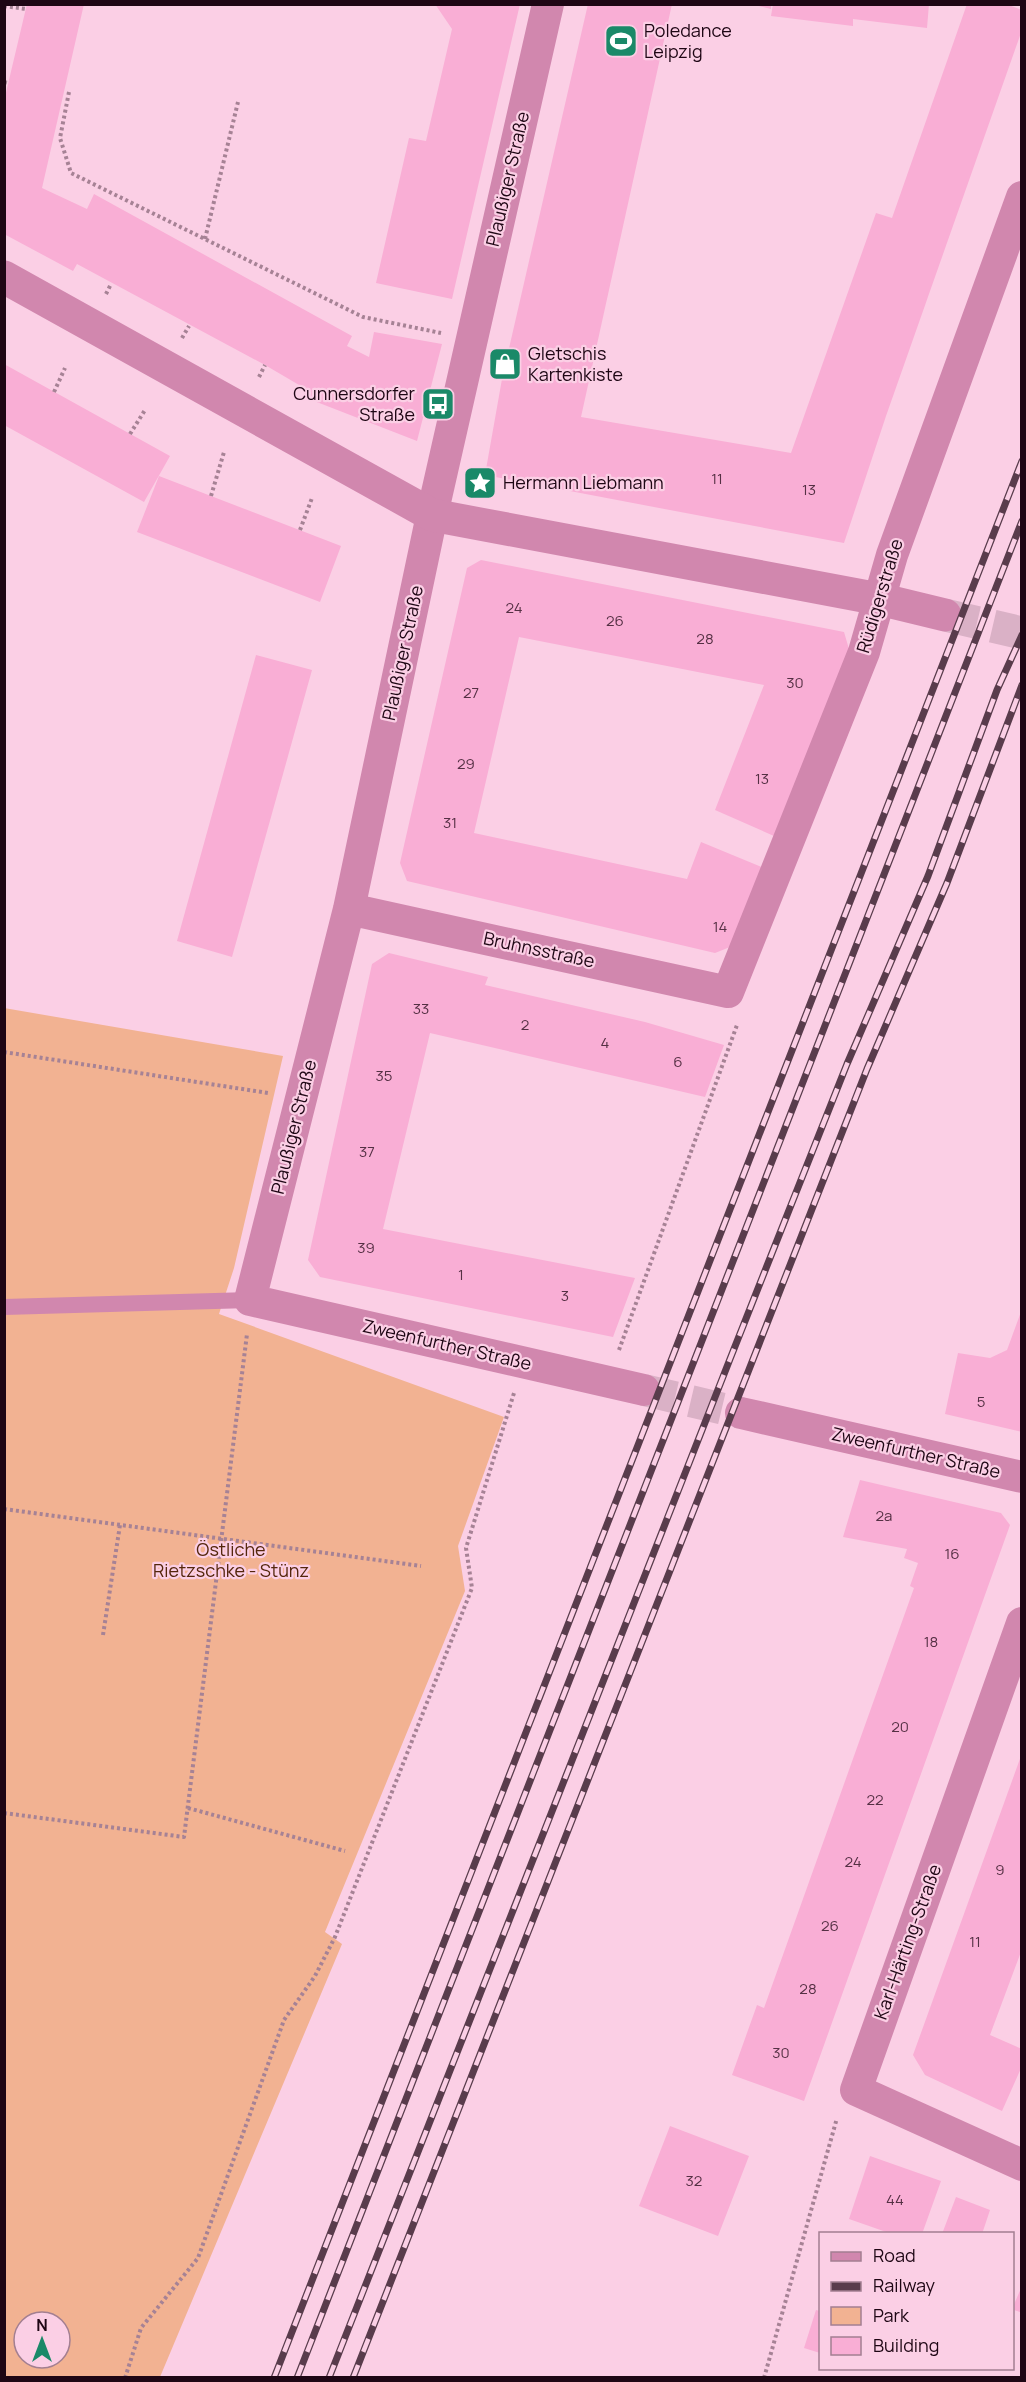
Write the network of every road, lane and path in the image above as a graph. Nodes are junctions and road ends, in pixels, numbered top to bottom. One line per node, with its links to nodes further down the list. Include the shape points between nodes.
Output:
1 (548, 4): 23 (street, Plaußiger Straße)
2 (4, 6): 3 (path)
3 (26, 9)
4 (69, 92): 7 (path, via 60,138 71,173)
5 (238, 102): 7 (path)
6 (1022, 197): 25 (street, Rüdigerstraße)
7 (205, 239): 12 (path, via 363,317)
8 (4, 277): 23 (street)
9 (111, 284): 10 (path)
10 (104, 298)
11 (189, 326): 13 (path)
12 (444, 333)
13 (182, 338)
14 (264, 365): 16 (path)
15 (65, 368): 17 (path)
16 (259, 377)
17 (54, 392)
18 (145, 410): 19 (path)
19 (130, 434)
20 (224, 452): 21 (path)
21 (211, 496)
22 (312, 498): 24 (path)
23 (432, 515): 25 (street); 27 (street, Plaußiger Straße)
24 (300, 530)
25 (879, 599): 26 (street); 28 (street, Rüdigerstraße, via 864,652)
26 (945, 615)
27 (349, 909): 28 (street, Bruhnsstraße); 30 (street, Plaußiger Straße)
28 (729, 992): 34 (path, via 737,1003 737,1025)
29 (4, 1052): 30 (path)
30 (301, 1098): 31 (street, Plaußiger Straße)
31 (250, 1300): 32 (lane); 33 (street, Zweenfurther Straße); 40 (path)
32 (4, 1307)
33 (524, 1363): 34 (street, Zweenfurther Straße); 49 (path, via 466,1548 472,1588 335,1937 315,1976 284,2020 198,2258 141,2328)
34 (608, 1382): 35 (street, Zweenfurther Straße)
35 (644, 1390)
36 (741, 1413): 37 (street, Zweenfurther Straße)
37 (1022, 1477)
38 (4, 1509): 39 (path)
39 (120, 1525): 40 (path); 43 (path)
40 (221, 1539): 41 (path); 44 (path)
41 (421, 1566)
42 (1022, 1623): 47 (street, Karl-Härting-Straße)
43 (103, 1635)
44 (188, 1808): 45 (path, via 184,1837); 46 (path)
45 (4, 1813)
46 (345, 1851)
47 (856, 2090): 48 (street); 50 (path, via 838,2117)
48 (1022, 2165)
49 (125, 2378)
50 (764, 2378)

